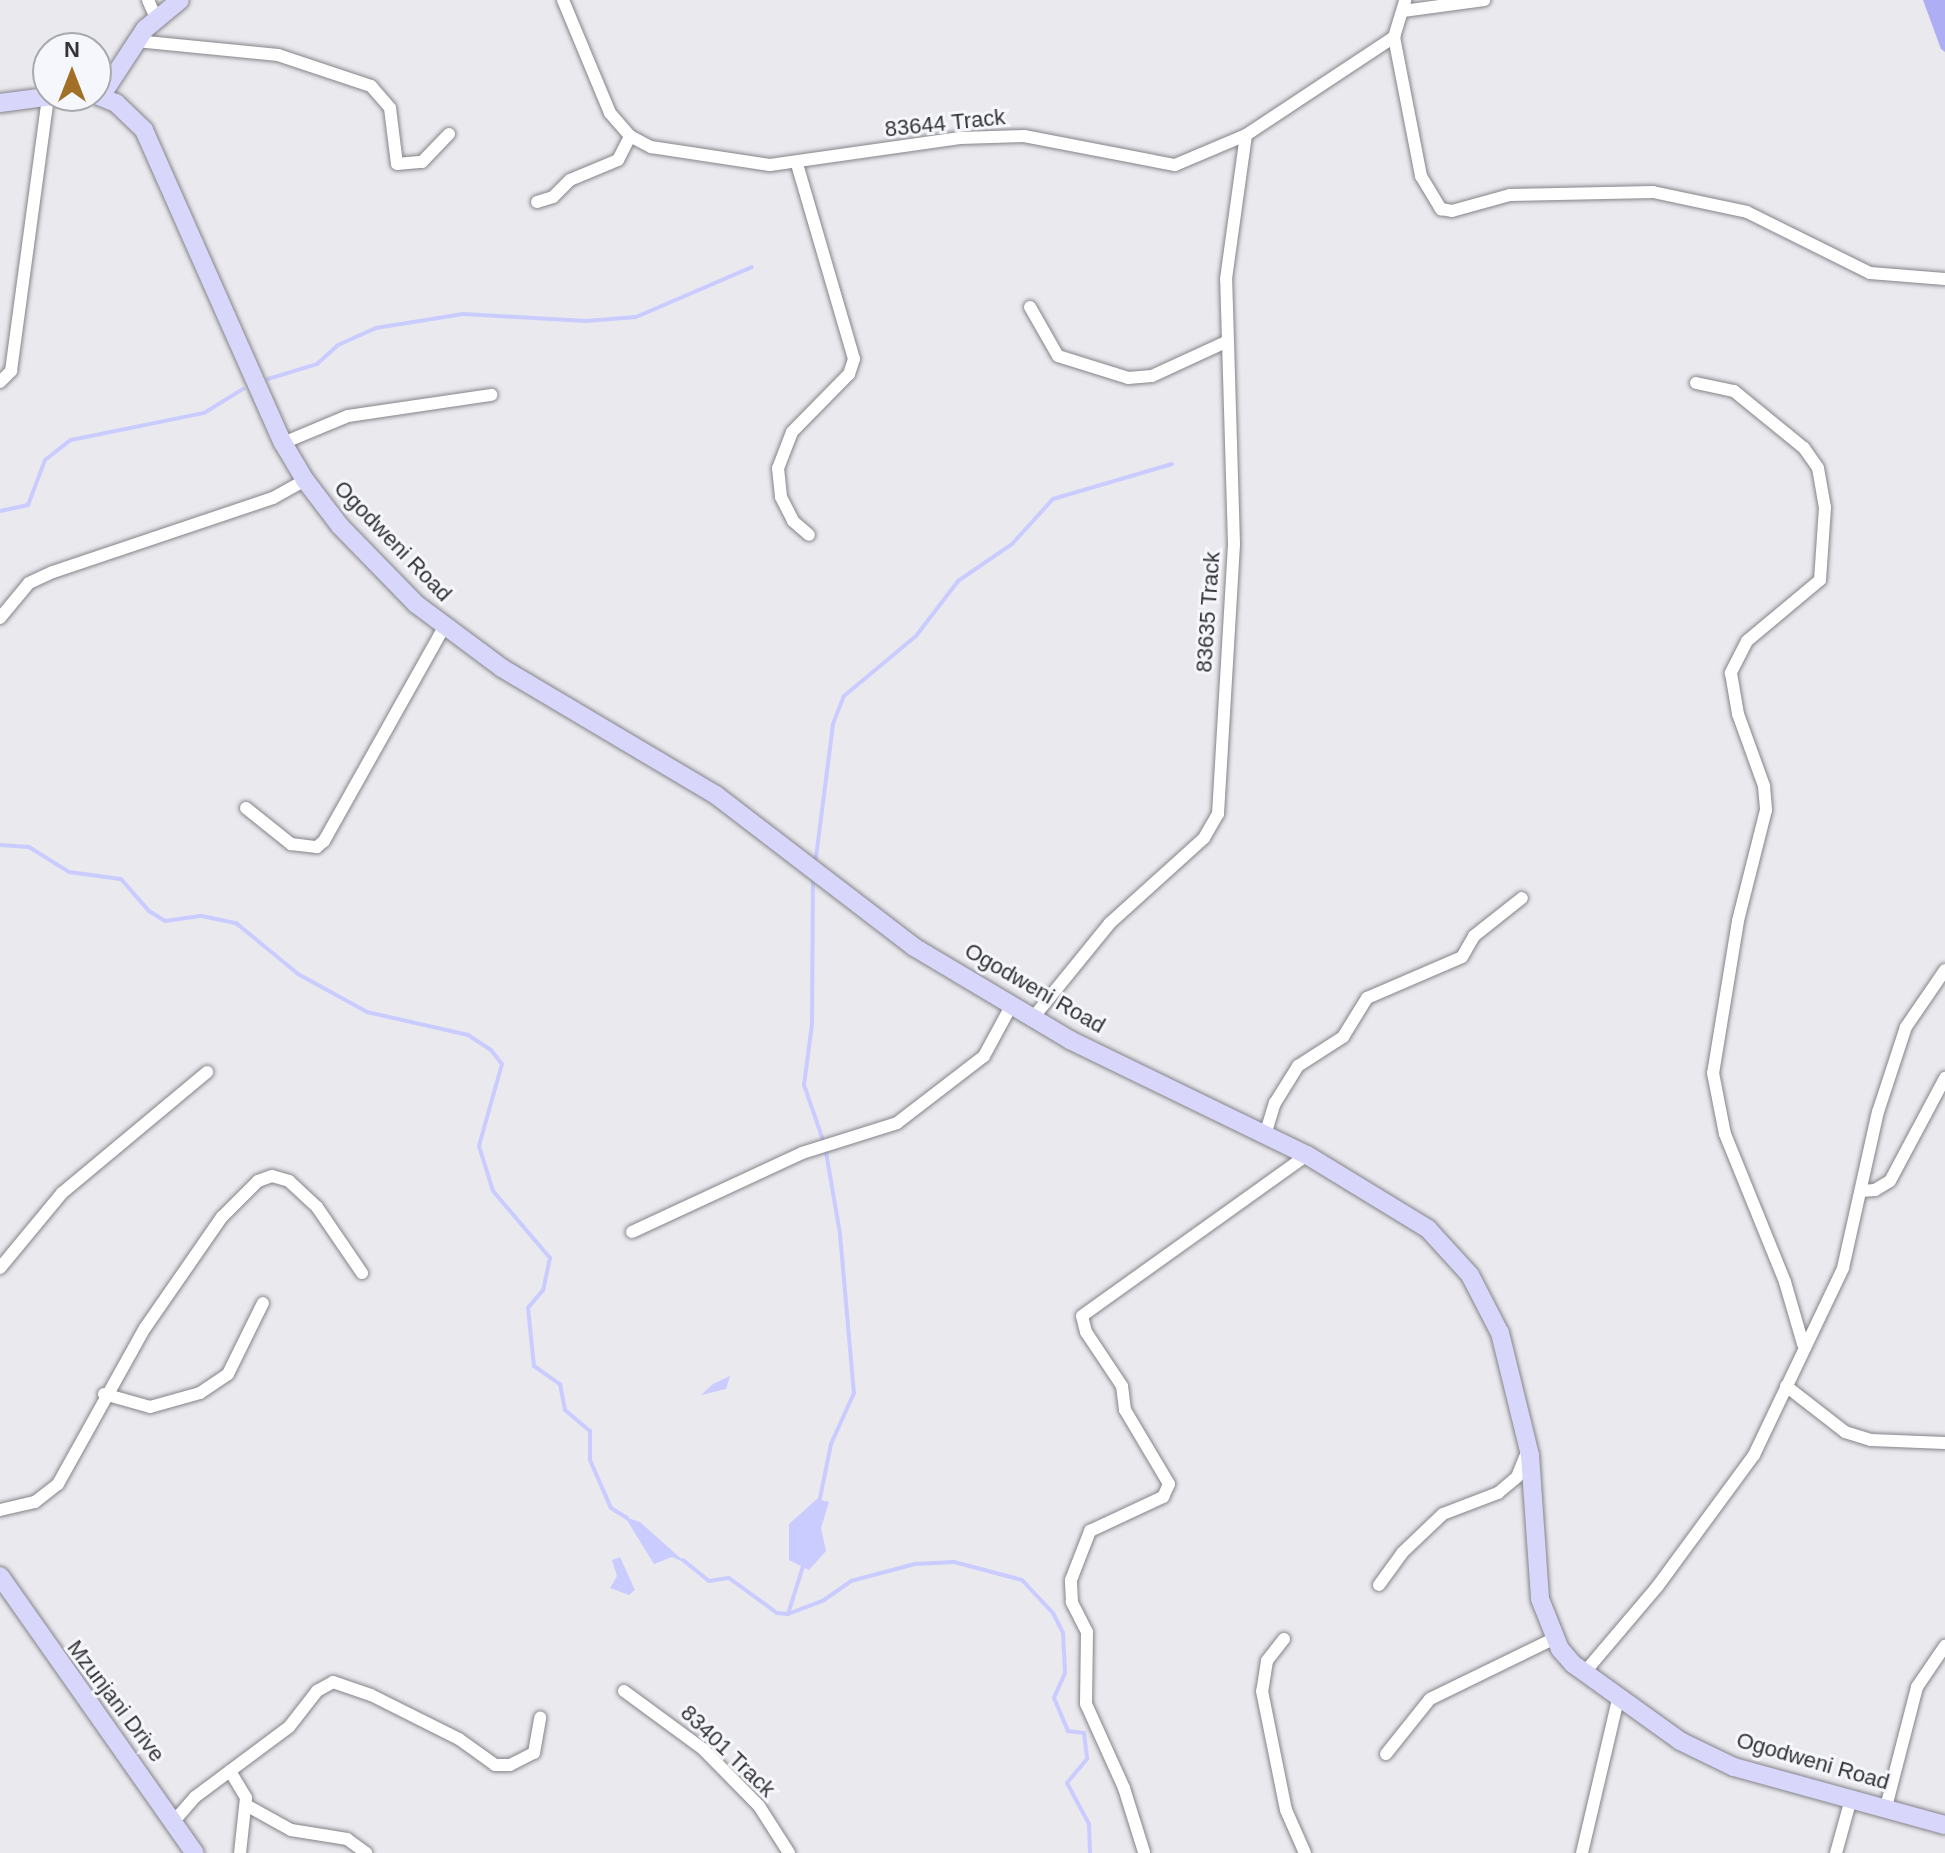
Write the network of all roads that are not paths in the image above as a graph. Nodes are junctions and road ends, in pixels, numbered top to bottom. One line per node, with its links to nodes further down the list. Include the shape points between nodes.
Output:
1 (148, 0): 6 (street)
2 (180, 0): 6 (street)
3 (563, 0): 16 (street, via 602,98)
4 (1484, 0): 5 (street)
5 (1404, 6): 7 (street)
6 (156, 18): 8 (street)
7 (1394, 37): 15 (street, 83644 Track); 19 (street, via 1421,176 1441,209 1452,211 1510,195 1653,192 1747,212 1870,273)
8 (136, 41): 9 (street); 14 (street, via 278,55 371,86 390,108 397,164 422,162)
9 (112, 77)
10 (32, 99): 11 (street)
11 (0, 103)
12 (112, 103): 25 (street, Ogodweni Road, via 144,130)
13 (48, 112): 22 (street, via 11,371)
14 (449, 134)
15 (1246, 135): 17 (street, 83644 Track, via 1175,165 1003,135); 21 (street, 83635 Track, via 1226,279)
16 (630, 136): 17 (street, 83644 Track, via 676,153 759,165); 18 (street, via 618,160 570,180 553,197)
17 (797, 164): 27 (street, via 854,359 849,374 792,432 778,468 781,497 793,521)
18 (537, 202)
19 (1945, 279)
20 (1030, 307): 21 (street, via 1058,356 1128,378 1152,376)
21 (1226, 342): 34 (street, 83635 Track, via 1234,544 1218,814 1204,838 1141,889 1101,933)
22 (0, 382)
23 (1696, 383): 44 (street, via 1734,391 1804,448 1818,468 1825,507 1820,580 1747,641 1731,673 1738,714 1764,786 1766,810 1738,921 1713,1073 1719,1115 1785,1282)
24 (491, 395): 25 (street, via 348,416)
25 (283, 443): 26 (street, Ogodweni Road)
26 (305, 480): 28 (street, via 273,498 53,572 29,583); 29 (street, Ogodweni Road, via 340,526)
27 (809, 535)
28 (0, 618)
29 (444, 627): 30 (street, via 324,841 317,847 291,844); 33 (street, Ogodweni Road, via 502,668 673,766 902,938)
30 (246, 808)
31 (1522, 898): 37 (street, via 1474,936 1462,957 1367,998 1343,1037 1298,1066 1275,1103)
32 (1945, 970): 39 (street, via 1906,1027 1878,1112)
33 (1011, 1006): 34 (street, Ogodweni Road); 40 (street, via 984,1056 897,1123 802,1153)
34 (1032, 1019): 37 (street, Ogodweni Road)
35 (207, 1072): 41 (street, via 62,1193)
36 (1945, 1078): 39 (street, via 1890,1181)
37 (1265, 1135): 38 (street, Ogodweni Road)
38 (1307, 1155): 48 (street, Ogodweni Road, via 1428,1229 1470,1275 1500,1333); 66 (street, via 1082,1316 1086,1332 1122,1386 1125,1410 1169,1484 1163,1497 1090,1531 1071,1580 1072,1602 1087,1632 1086,1704 1124,1788)
39 (1861, 1191): 44 (street, via 1843,1268)
40 (632, 1232)
41 (0, 1268)
42 (362, 1273): 46 (street, via 317,1207 289,1181 265,1177 222,1217)
43 (263, 1303): 46 (street, via 228,1374 200,1393 150,1407)
44 (1803, 1344): 45 (street)
45 (1786, 1386): 47 (street, via 1845,1432 1871,1440); 55 (street, via 1754,1455 1657,1587)
46 (104, 1394): 49 (street, via 48,1496)
47 (1945, 1443)
48 (1528, 1449): 51 (street, via 1517,1477 1498,1493 1443,1514 1402,1553); 52 (street, Ogodweni Road, via 1538,1588)
49 (0, 1510)
50 (0, 1576): 64 (street, Mzunjani Drive)
51 (1379, 1585)
52 (1555, 1638): 55 (street, Ogodweni Road); 59 (street, via 1430,1699)
53 (1284, 1639): 71 (street, via 1267,1661 1262,1691 1286,1810)
54 (1945, 1646): 63 (street, via 1917,1687)
55 (1584, 1673): 57 (street, Ogodweni Road)
56 (624, 1691): 70 (street, 83401 Track, via 703,1749 759,1806)
57 (1618, 1700): 61 (street, Ogodweni Road, via 1680,1741 1734,1767); 72 (street)
58 (540, 1718): 60 (street, via 534,1753 510,1765 495,1765 459,1739 333,1682 317,1691 289,1727)
59 (1386, 1754)
60 (230, 1771): 62 (street); 64 (street)
61 (1851, 1799): 63 (street, Ogodweni Road); 73 (street)
62 (246, 1805): 68 (street); 69 (street, via 291,1830 347,1839)
63 (1886, 1807): 65 (street, Ogodweni Road)
64 (175, 1820): 67 (street, Mzunjani Drive)
65 (1945, 1825)
66 (1144, 1852)
67 (195, 1853)
68 (240, 1853)
69 (366, 1853)
70 (789, 1853)
71 (1305, 1853)
72 (1582, 1853)
73 (1836, 1853)

